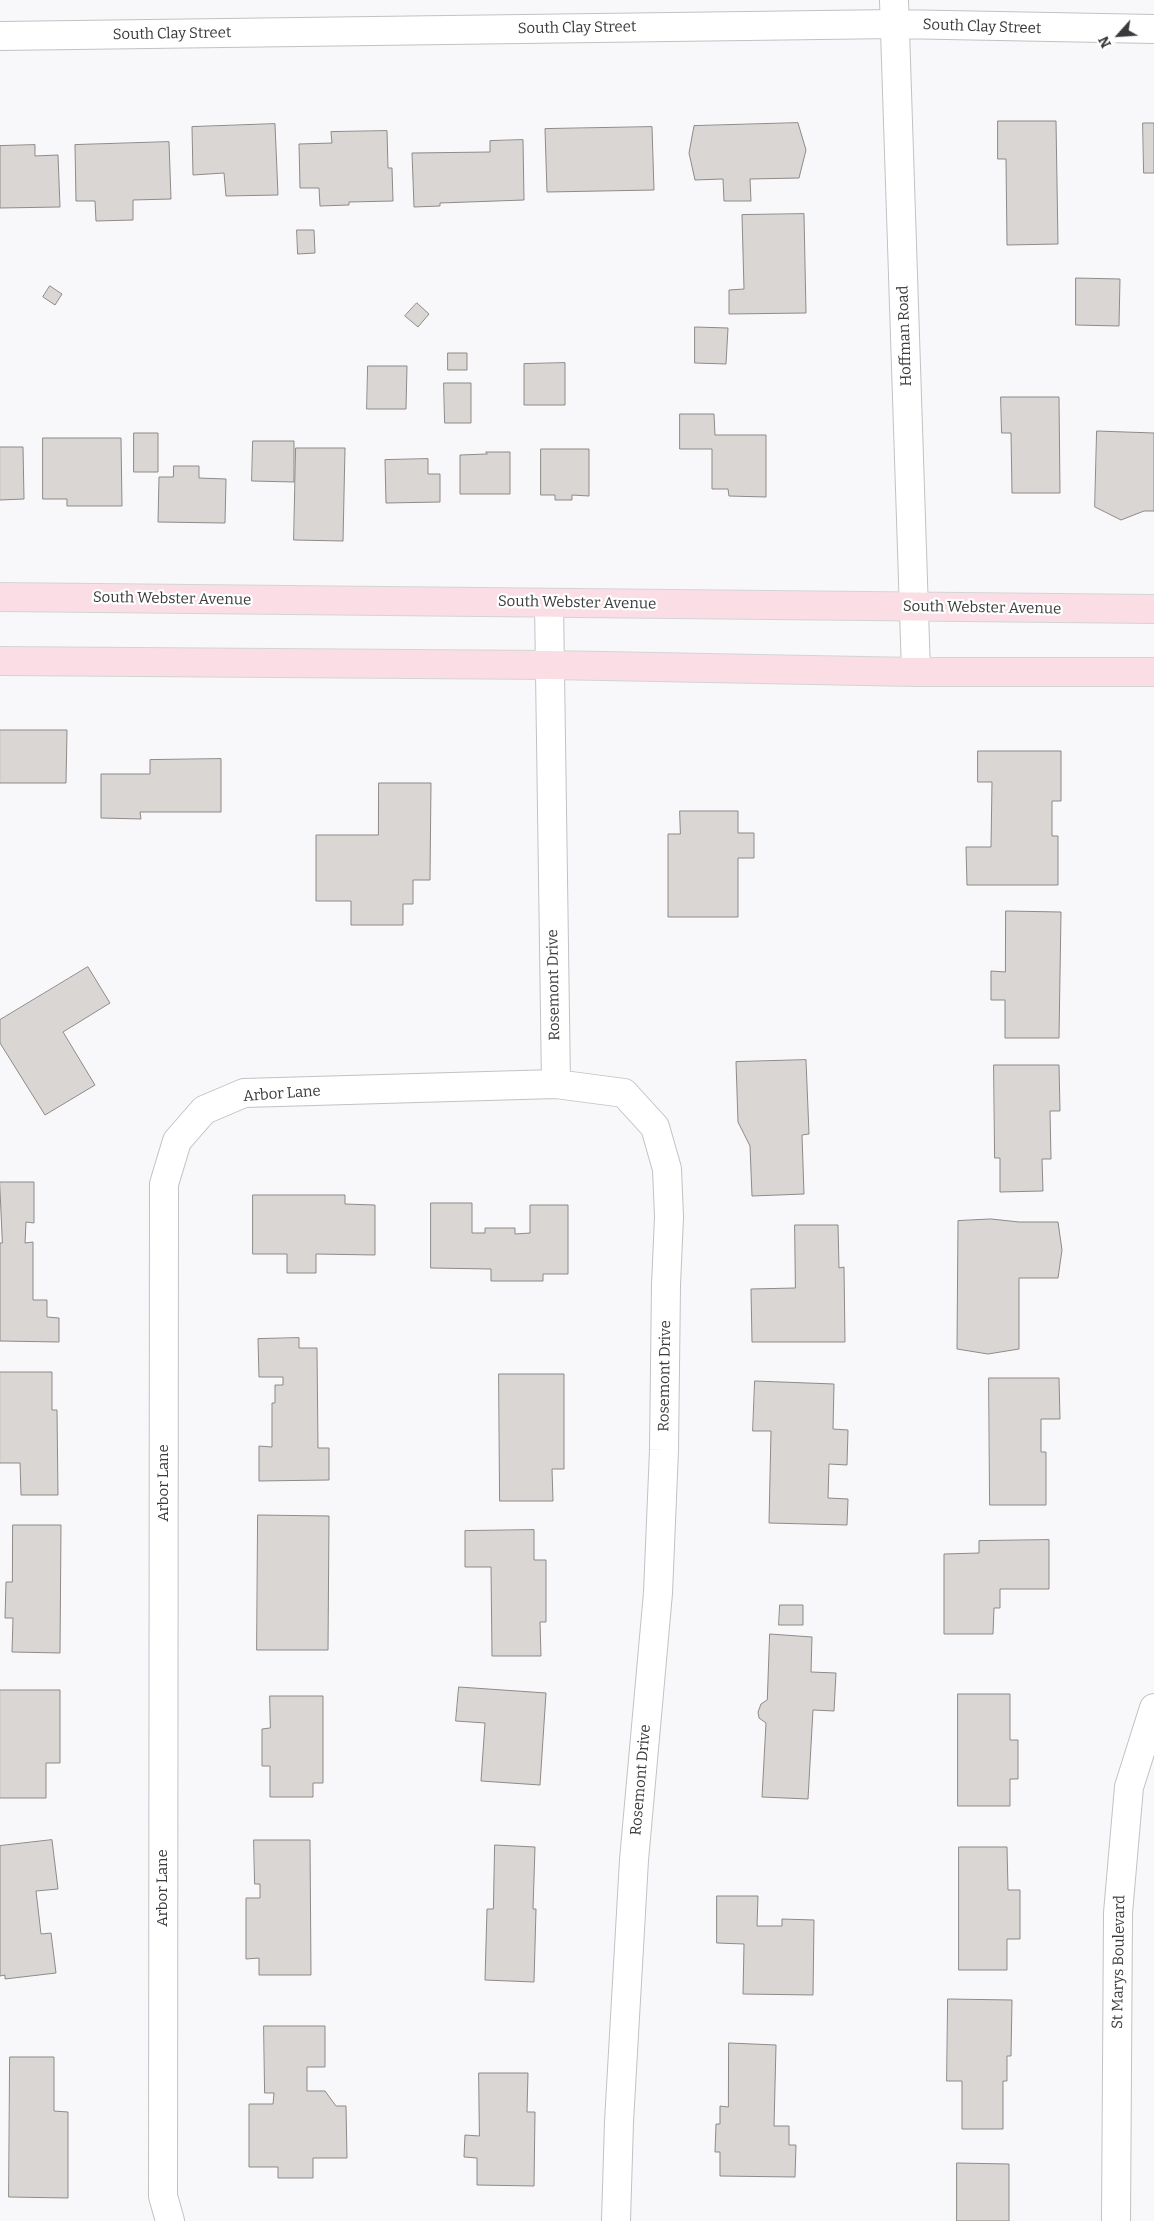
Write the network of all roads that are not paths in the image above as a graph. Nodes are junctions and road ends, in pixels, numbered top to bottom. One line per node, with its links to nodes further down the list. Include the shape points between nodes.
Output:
1 (895, 12): 2 (street, South Clay Street); 3 (street, South Clay Street); 6 (street, Hoffman Road)
2 (1154, 30)
3 (0, 36)
4 (0, 596): 5 (main road, South Webster Avenue)
5 (550, 603): 6 (main road, South Webster Avenue); 9 (street, Rosemont Drive)
6 (913, 607): 7 (main road, South Webster Avenue); 10 (street, Hoffman Road)
7 (1154, 609)
8 (0, 661): 9 (main road)
9 (550, 665): 10 (main road); 12 (street, Rosemont Drive)
10 (916, 672): 11 (main road)
11 (1154, 672)
12 (556, 1084): 14 (street, Arbor Lane, via 244,1093 204,1110 177,1142 164,1184 163,2196); 15 (street, Rosemont Drive, via 624,1093 655,1127 667,1169 669,1217 658,1593 634,1860)
13 (1154, 1708): 16 (street, St Marys Boulevard, via 1129,1787 1118,1913)
14 (170, 2221)
15 (616, 2221)
16 (1116, 2221)

